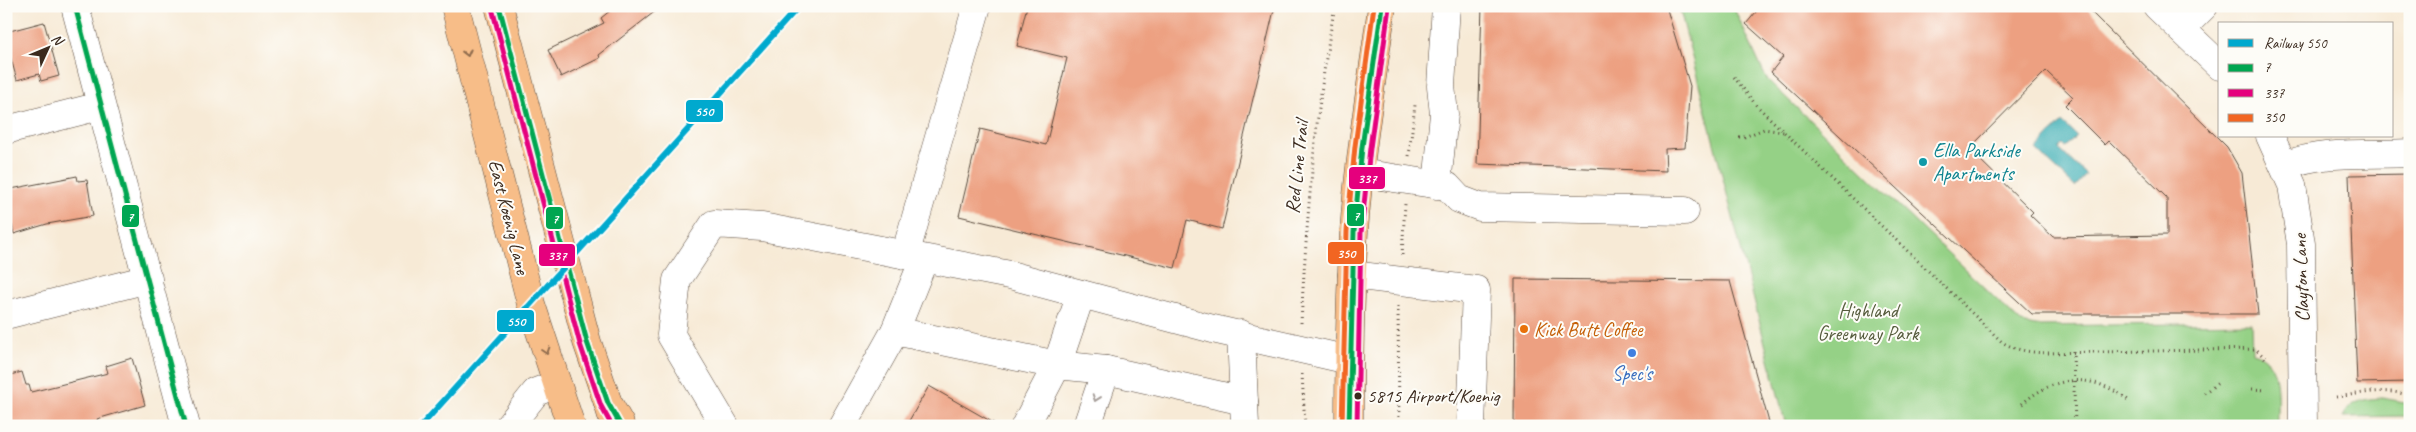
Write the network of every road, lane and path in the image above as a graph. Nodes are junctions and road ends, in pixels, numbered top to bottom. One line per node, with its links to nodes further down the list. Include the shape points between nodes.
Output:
1 (75, 6): 13 (street)
2 (454, 6): 44 (main road, East Koenig Lane, one-way to 44, via 531,304)
3 (499, 6): 52 (main road, via 587,342)
4 (977, 6): 26 (street)
5 (1335, 6): 34 (path, Red Line Trail, via 1324,64 1308,200)
6 (1382, 6): 22 (main road)
7 (1446, 6): 23 (street, via 1441,86 1444,114)
8 (2157, 6): 10 (street)
9 (2204, 6): 10 (street)
10 (2181, 29): 11 (street)
11 (2218, 64)
12 (1734, 77): 16 (path, via 1747,96)
13 (100, 106): 15 (street); 29 (street)
14 (1414, 114): 20 (path)
15 (6, 130)
16 (1784, 132): 17 (path, via 1764,129); 36 (path, via 2002,342 2022,352)
17 (1740, 137)
18 (2271, 138): 21 (street, Clayton Lane)
19 (2410, 153): 21 (street, via 2322,156)
20 (1409, 158)
21 (2284, 166): 67 (street, Clayton Lane, via 2292,185 2301,244)
22 (1360, 172): 23 (street); 28 (main road)
23 (1437, 185): 25 (street, via 1447,186 1459,199 1480,207)
24 (1405, 201): 27 (path)
25 (1686, 211)
26 (914, 257): 30 (street, via 1010,275); 33 (street); 58 (street, via 762,227 714,224 677,280 671,335)
27 (1402, 261)
28 (1352, 275): 38 (main road); 65 (street, via 1476,290)
29 (148, 279): 32 (street); 54 (street)
30 (1081, 294): 35 (street); 39 (street)
31 (1398, 304): 64 (path)
32 (6, 315)
33 (895, 331): 39 (street); 59 (street)
34 (1300, 332)
35 (1241, 334): 38 (street); 53 (street)
36 (2073, 352): 37 (path, via 2256,349); 42 (path)
37 (2266, 358)
38 (1349, 360): 63 (main road)
39 (1057, 366): 40 (street); 60 (street)
40 (1106, 370): 53 (street); 61 (street, one-way to 61)
41 (1303, 379): 62 (path)
42 (2073, 380): 50 (path, via 2101,384); 51 (path, via 2047,387); 66 (path)
43 (2218, 383): 47 (path)
44 (557, 384): 55 (street, via 536,392); 56 (main road, East Koenig Lane)
45 (2252, 389): 46 (path)
46 (2266, 390)
47 (2204, 393)
48 (2410, 396): 49 (path, via 2387,392)
49 (2336, 397)
50 (2128, 400)
51 (2022, 404)
52 (611, 414): 57 (main road)
53 (1244, 414)
54 (186, 426)
55 (509, 426)
56 (571, 426)
57 (621, 426)
58 (725, 426)
59 (842, 426)
60 (1025, 426)
61 (1087, 426)
62 (1305, 426)
63 (1349, 426)
64 (1399, 426)
65 (1471, 426)
66 (2075, 426)
67 (2303, 426)

